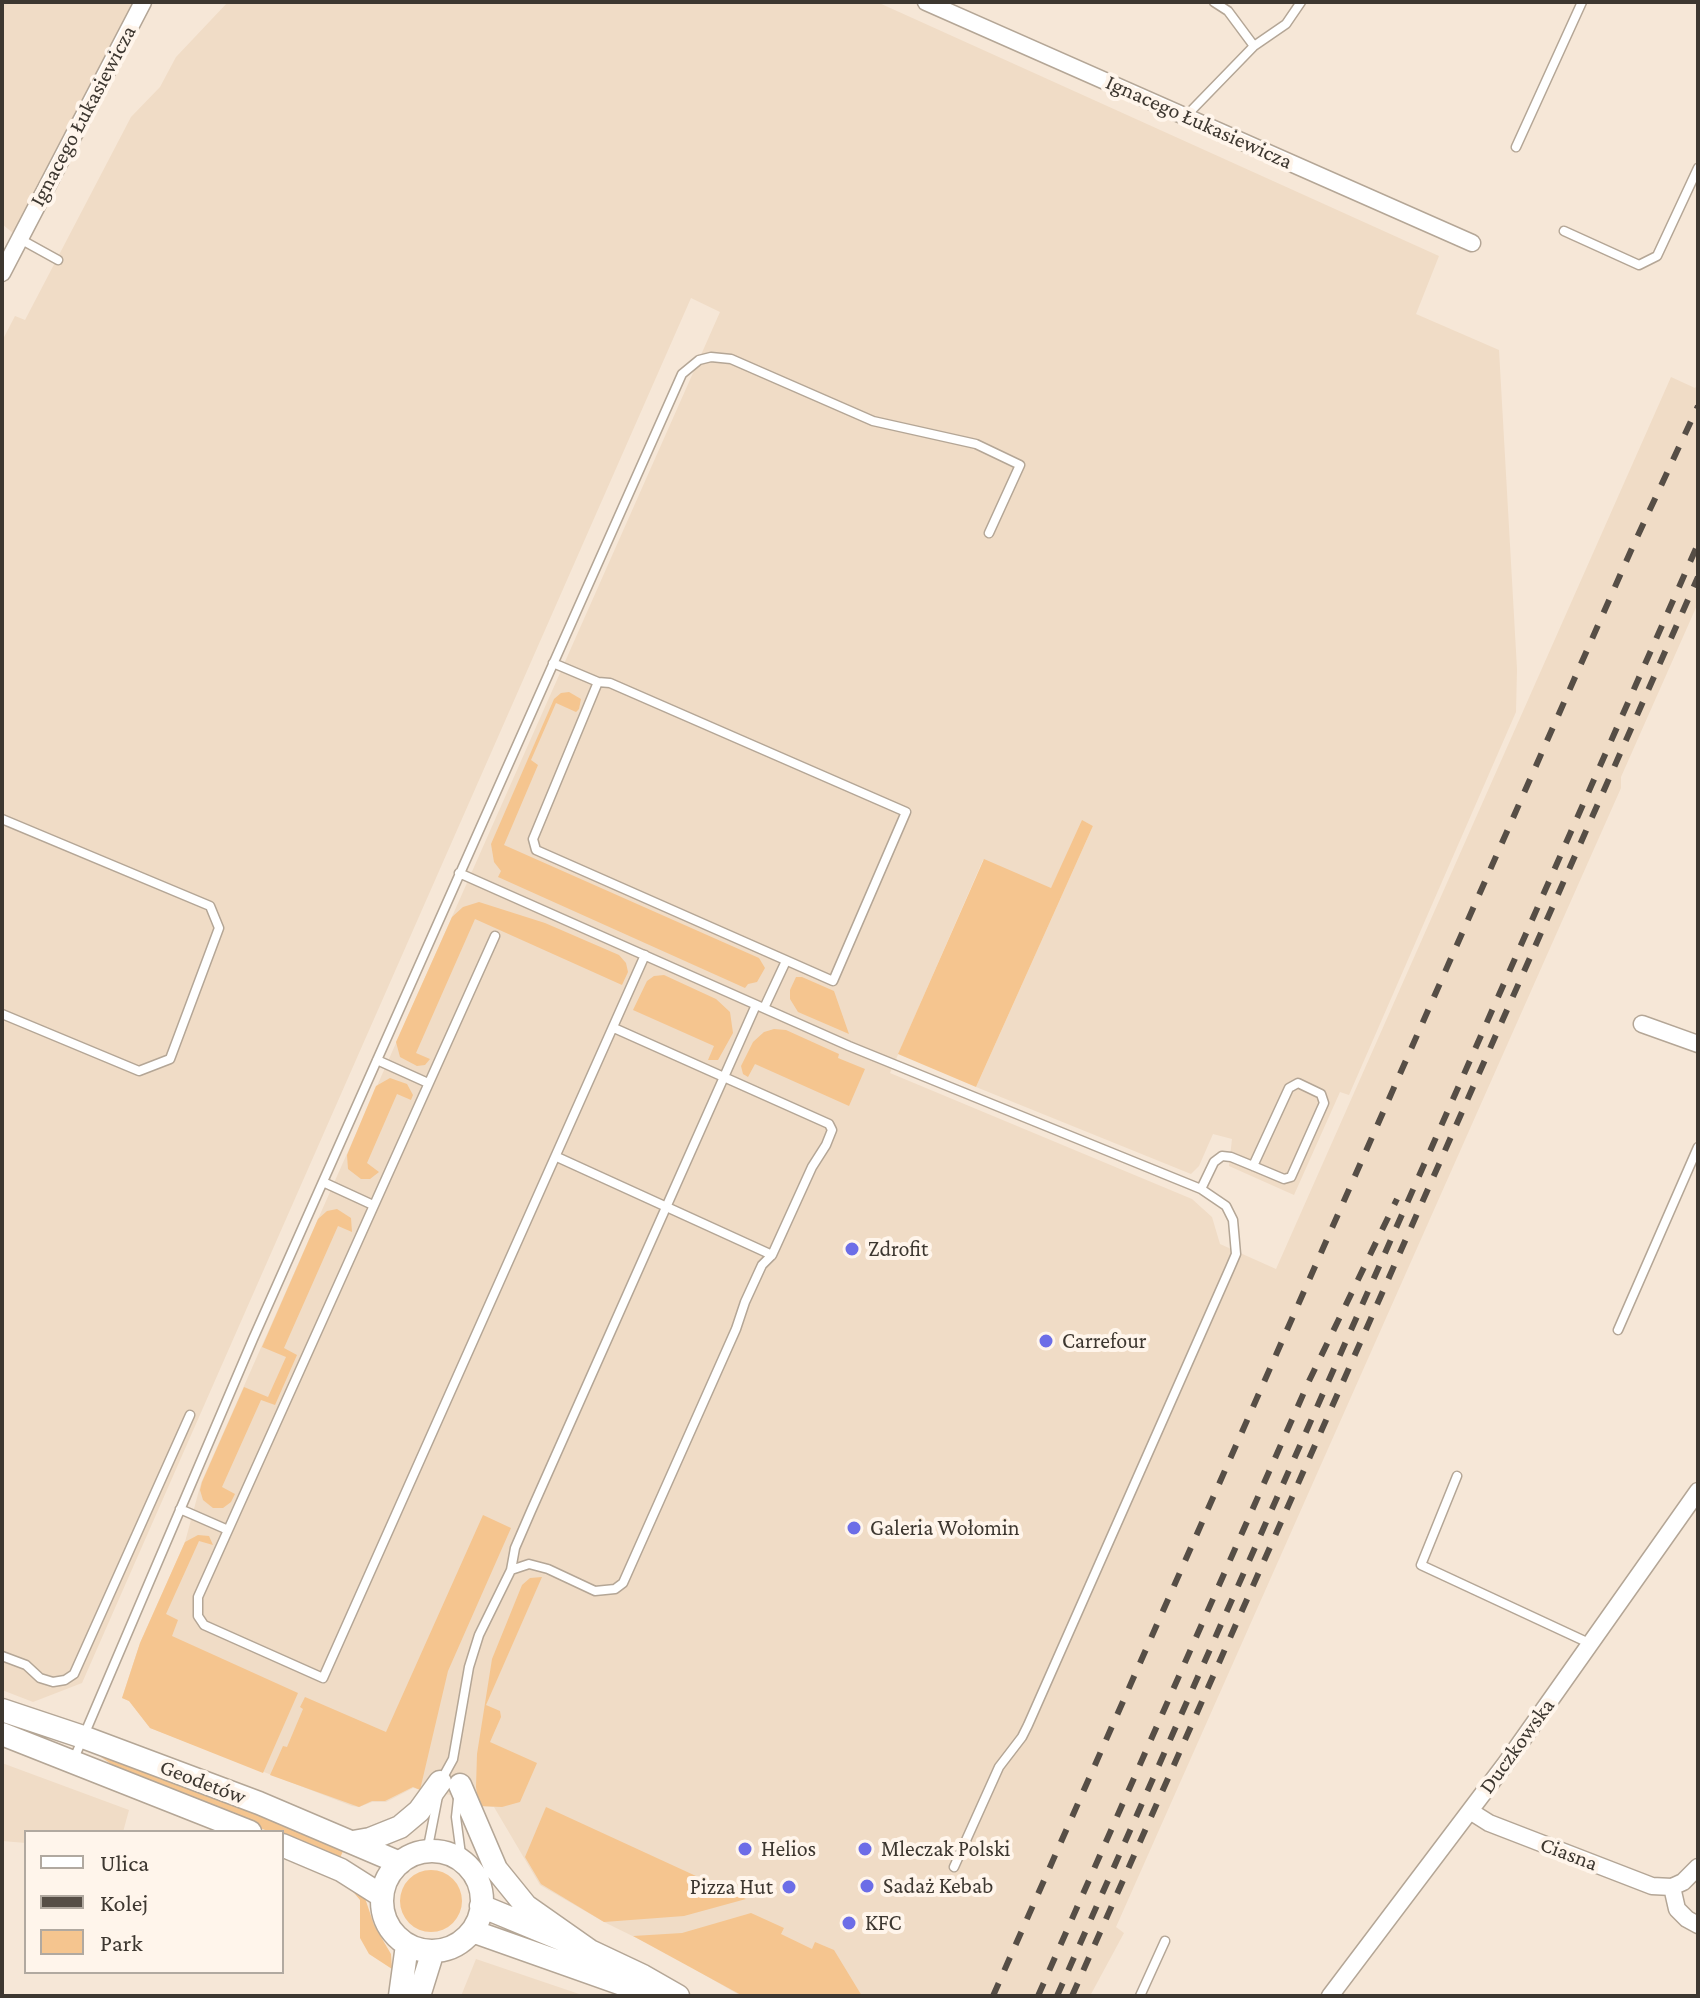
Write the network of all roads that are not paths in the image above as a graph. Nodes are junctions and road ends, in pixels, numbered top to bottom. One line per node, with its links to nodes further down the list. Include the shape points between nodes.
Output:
1 (143, 2): 11 (street, Ignacego Łukasiewicza)
2 (926, 2): 7 (street, Ignacego Łukasiewicza)
3 (1214, 2): 6 (lane, via 1228,11)
4 (1301, 2): 6 (lane, via 1286,24)
5 (1582, 2): 8 (lane)
6 (1254, 46): 7 (lane)
7 (1186, 116): 12 (street, Ignacego Łukasiewicza)
8 (1516, 147)
9 (1698, 168): 10 (lane, via 1657,256 1639,265)
10 (1564, 231)
11 (19, 238): 13 (lane); 14 (street, Ignacego Łukasiewicza)
12 (1472, 243)
13 (58, 260)
14 (2, 273)
15 (989, 533): 16 (lane, via 1020,465 967,441 873,421 731,359 699,360 675,385)
16 (553, 663): 17 (lane); 19 (lane)
17 (598, 682): 22 (lane, via 533,839 536,850); 22 (lane, via 906,812 833,981)
18 (2, 819): 24 (lane, via 210,906 219,928 170,1059 139,1071)
19 (459, 873): 21 (lane); 28 (lane)
20 (495, 936): 30 (lane)
21 (645, 955): 23 (lane); 26 (lane)
22 (786, 961): 23 (lane)
23 (760, 1006): 29 (lane); 35 (lane)
24 (2, 1014)
25 (1642, 1024): 27 (street)
26 (614, 1028): 29 (lane); 32 (lane)
27 (1698, 1044)
28 (377, 1060): 30 (lane); 34 (lane)
29 (724, 1077): 37 (lane); 38 (lane, via 829,1124 832,1130)
30 (428, 1083): 36 (lane)
31 (1698, 1147): 39 (lane)
32 (557, 1157): 37 (lane); 44 (lane, via 323,1678 204,1625 198,1616 198,1597)
33 (1253, 1166): 33 (lane, via 1291,1177 1324,1103 1321,1094 1298,1083 1289,1088); 35 (lane, via 1222,1156)
34 (323, 1182): 36 (lane); 43 (lane)
35 (1201, 1189): 61 (lane, via 1226,1206 1236,1254 1028,1725 999,1767)
36 (373, 1205): 44 (lane)
37 (666, 1207): 38 (lane); 45 (lane, via 515,1548)
38 (772, 1255): 45 (lane, via 745,1302 623,1583 595,1591 529,1564)
39 (1618, 1330)
40 (190, 1415): 47 (lane, via 74,1674 53,1682)
41 (1457, 1476): 46 (lane, via 1421,1565)
42 (1698, 1491): 46 (street, Duczkowska)
43 (180, 1509): 44 (lane); 50 (lane)
44 (228, 1530)
45 (511, 1570): 51 (lane, via 469,1667)
46 (1592, 1644): 54 (street, Duczkowska)
47 (2, 1656)
48 (2, 1710): 50 (main road, Geodetów)
49 (2, 1734): 52 (main road, Geodetów)
50 (83, 1737): 52 (lane); 56 (main road, Geodetów)
51 (453, 1759): 53 (lane); 53 (lane)
52 (72, 1762): 55 (main road, Geodetów)
53 (450, 1783): 56 (main road, via 400,1827); 58 (lane); 59 (lane); 71 (main road, via 496,1869 526,1906)
54 (1470, 1811): 63 (street, Ciasna, via 1652,1886); 77 (street, Duczkowska)
55 (245, 1830)
56 (353, 1842): 60 (main road, Geodetów)
57 (284, 1846): 64 (main road, via 341,1870)
58 (427, 1852): 59 (main road, via 446,1853); 60 (main road)
59 (462, 1862): 65 (main road, via 478,1882)
60 (400, 1863): 64 (main road)
61 (954, 1867)
62 (1698, 1867): 63 (street)
63 (1672, 1887): 66 (street, via 1677,1909)
64 (382, 1896): 69 (main road, via 385,1920)
65 (481, 1906): 67 (main road); 71 (main road)
66 (1698, 1925)
67 (472, 1931): 70 (main road, via 450,1948); 74 (main road, via 609,1985)
68 (1165, 1941): 76 (lane)
69 (407, 1945): 70 (main road); 72 (main road)
70 (433, 1951): 73 (main road)
71 (590, 1951): 75 (main road)
72 (400, 1996)
73 (419, 1996)
74 (656, 1996)
75 (678, 1996)
76 (1140, 1996)
77 (1330, 1996)

